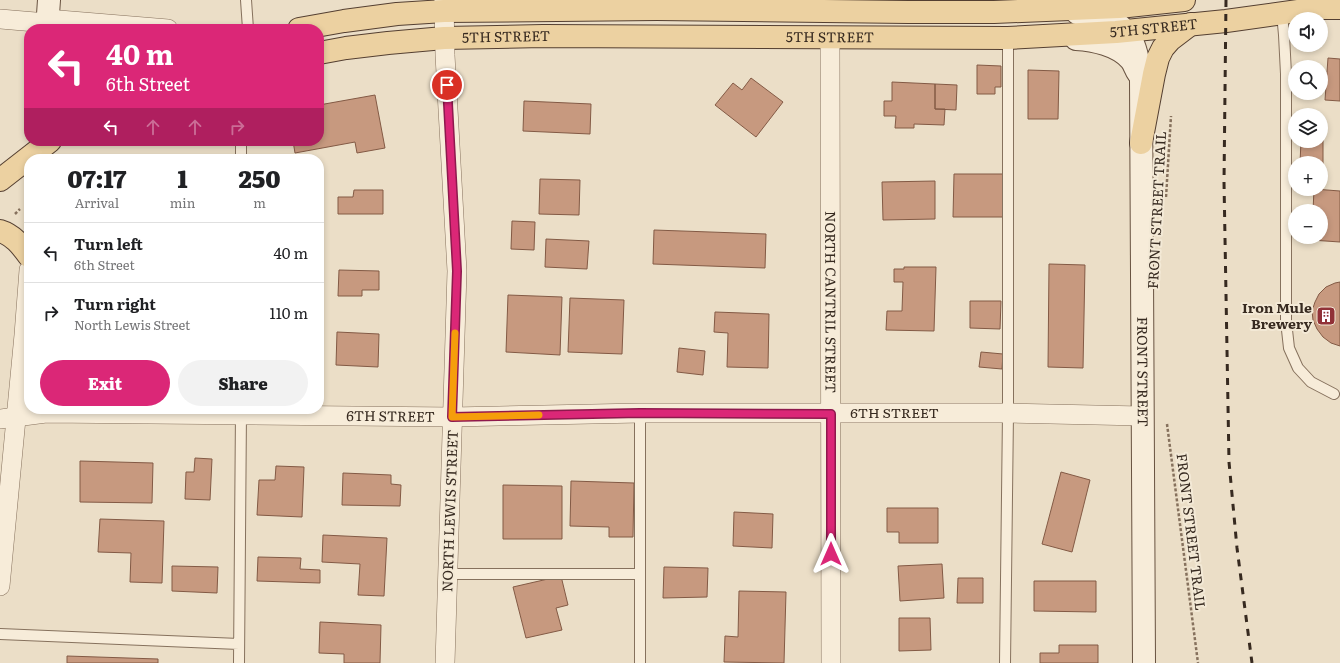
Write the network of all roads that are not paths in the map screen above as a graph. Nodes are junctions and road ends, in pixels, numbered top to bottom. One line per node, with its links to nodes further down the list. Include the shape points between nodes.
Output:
1 (246, 0): 12 (lane)
2 (1184, 0): 7 (main road, 5TH STREET)
3 (444, 6): 4 (main road, 5TH STREET, via 657,9); 14 (main road, 5TH STREET); 18 (street, NORTH LEWIS STREET)
4 (830, 6): 5 (main road, 5TH STREET)
5 (994, 6): 7 (main road, 5TH STREET)
6 (1340, 8): 8 (main road, 5TH STREET)
7 (1054, 10): 15 (street, via 1102,17)
8 (1282, 13): 13 (main road, 5TH STREET); 28 (lane, via 1286,74 1286,321 1289,348 1298,368 1311,382)
9 (48, 18): 10 (street); 11 (street)
10 (0, 20)
11 (113, 24)
12 (248, 24)
13 (1191, 24): 15 (main road, 5TH STREET); 22 (main road, via 1170,40 1158,58)
14 (324, 25)
15 (1127, 31): 16 (main road, 5TH STREET); 21 (street, FRONT STREET, via 1134,44)
16 (1037, 36): 19 (main road, 5TH STREET); 21 (street, FRONT STREET, via 1086,39 1119,50 1131,60)
17 (830, 37): 18 (main road, 5TH STREET); 19 (main road, 5TH STREET); 34 (street, NORTH CANTRIL STREET)
18 (444, 38): 20 (main road, 5TH STREET); 36 (street, NORTH LEWIS STREET, via 457,271)
19 (1008, 38): 30 (lane)
20 (324, 52)
21 (1141, 80): 22 (street, FRONT STREET)
22 (1141, 143): 35 (street, FRONT STREET)
23 (24, 161): 24 (main road)
24 (0, 180)
25 (0, 231): 26 (main road, via 16,239)
26 (24, 249)
27 (24, 305): 37 (street)
28 (1334, 394)
29 (640, 413): 34 (street, 6TH STREET); 36 (street, 6TH STREET); 39 (lane)
30 (1008, 413): 34 (street, 6TH STREET); 35 (street, 6TH STREET); 47 (lane)
31 (38, 414): 37 (street, 6TH STREET)
32 (241, 414): 42 (lane)
33 (324, 414): 36 (street, 6TH STREET)
34 (831, 414): 46 (street, NORTH CANTRIL STREET)
35 (1142, 416): 48 (street, FRONT STREET)
36 (452, 417): 38 (street, NORTH LEWIS STREET)
37 (8, 418): 40 (street)
38 (448, 574): 39 (lane); 44 (street, NORTH LEWIS STREET)
39 (640, 574): 45 (lane)
40 (0, 586)
41 (0, 634): 42 (lane)
42 (239, 644): 43 (lane)
43 (239, 663)
44 (445, 663)
45 (640, 663)
46 (831, 663)
47 (1005, 663)
48 (1144, 663)

